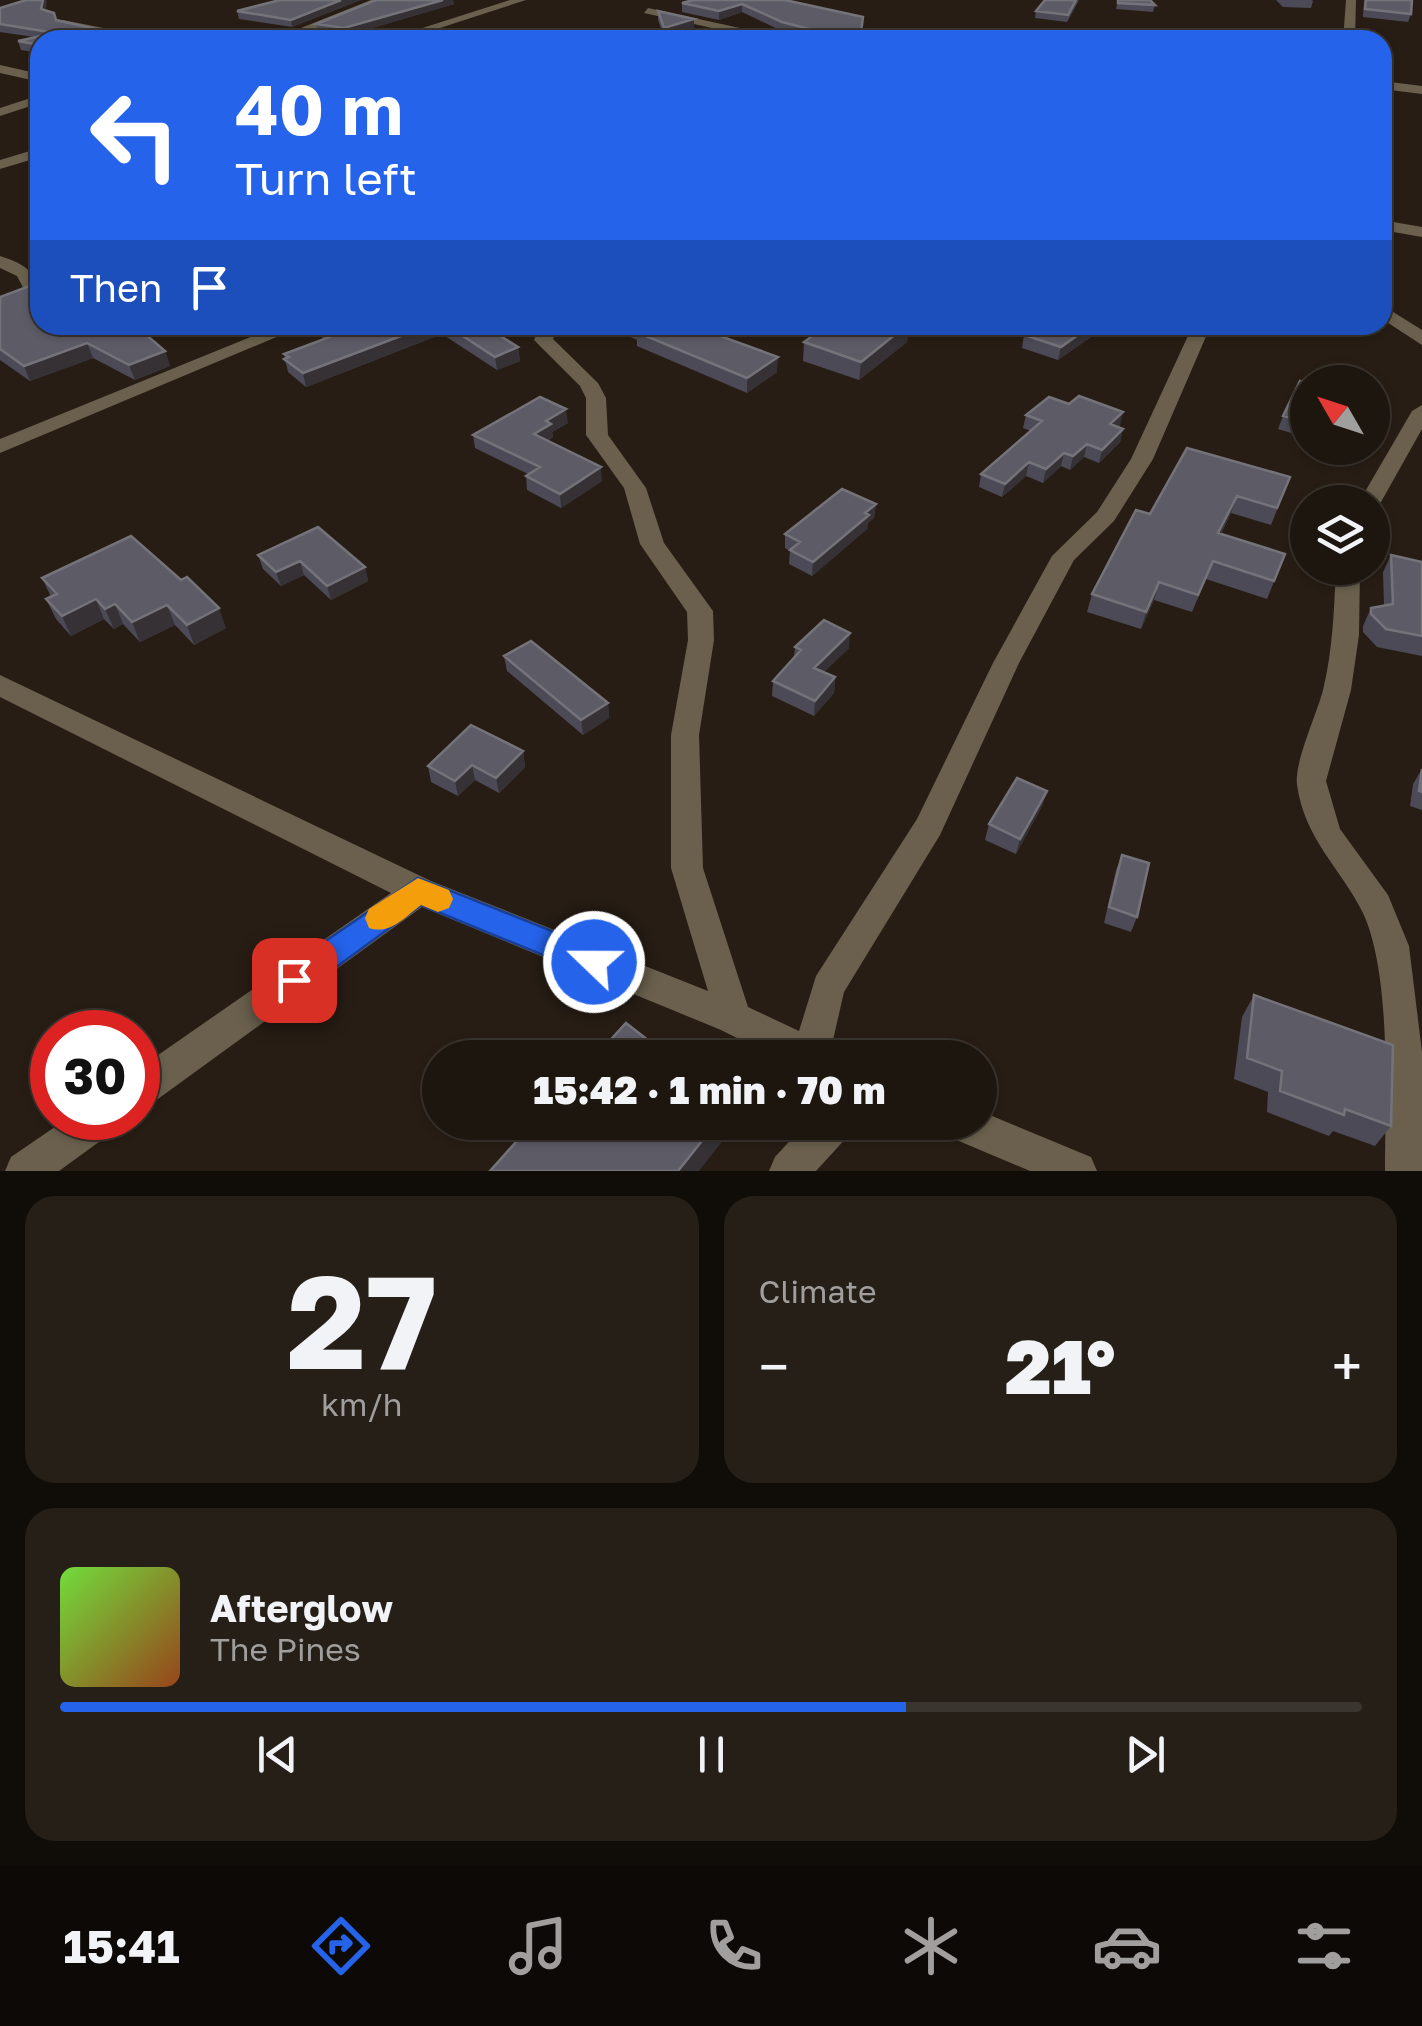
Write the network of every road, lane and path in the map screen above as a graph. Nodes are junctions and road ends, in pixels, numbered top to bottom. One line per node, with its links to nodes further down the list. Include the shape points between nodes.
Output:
1 (380, 0): 7 (street)
2 (520, 0): 8 (street)
3 (1351, 0): 10 (street)
4 (648, 11): 9 (street)
5 (63, 23): 6 (street)
6 (98, 30)
7 (303, 30)
8 (423, 30)
9 (734, 30)
10 (1350, 30)
11 (0, 69): 12 (street)
12 (30, 76)
13 (1392, 86): 14 (street)
14 (1422, 90)
15 (30, 102): 16 (street)
16 (0, 112)
17 (30, 155): 18 (street)
18 (0, 165)
19 (1392, 228): 20 (street)
20 (1422, 232)
21 (0, 261): 22 (street, via 24,273)
22 (30, 292)
23 (1392, 317): 28 (street)
24 (251, 335): 29 (street)
25 (273, 335): 29 (street)
26 (546, 335): 36 (street, via 588,383 596,398 597,435 636,488 652,544 700,612 686,736 687,868)
27 (1198, 335): 38 (street, via 1142,459 1106,516 1064,556 929,826 828,987)
28 (1422, 339)
29 (240, 349): 31 (street)
30 (1421, 410): 32 (street)
31 (0, 447)
32 (1379, 485)
33 (1347, 585): 46 (street, via 1337,690 1310,781 1326,834 1376,905 1392,946 1404,1055)
34 (0, 685): 35 (street)
35 (418, 891): 36 (street); 39 (street)
36 (734, 1018): 37 (street)
37 (780, 1040)
38 (817, 1040)
39 (160, 1075)
40 (997, 1137): 45 (street)
41 (69, 1140): 43 (street)
42 (817, 1140): 44 (street)
43 (25, 1171)
44 (789, 1171)
45 (1077, 1171)
46 (1406, 1171)

